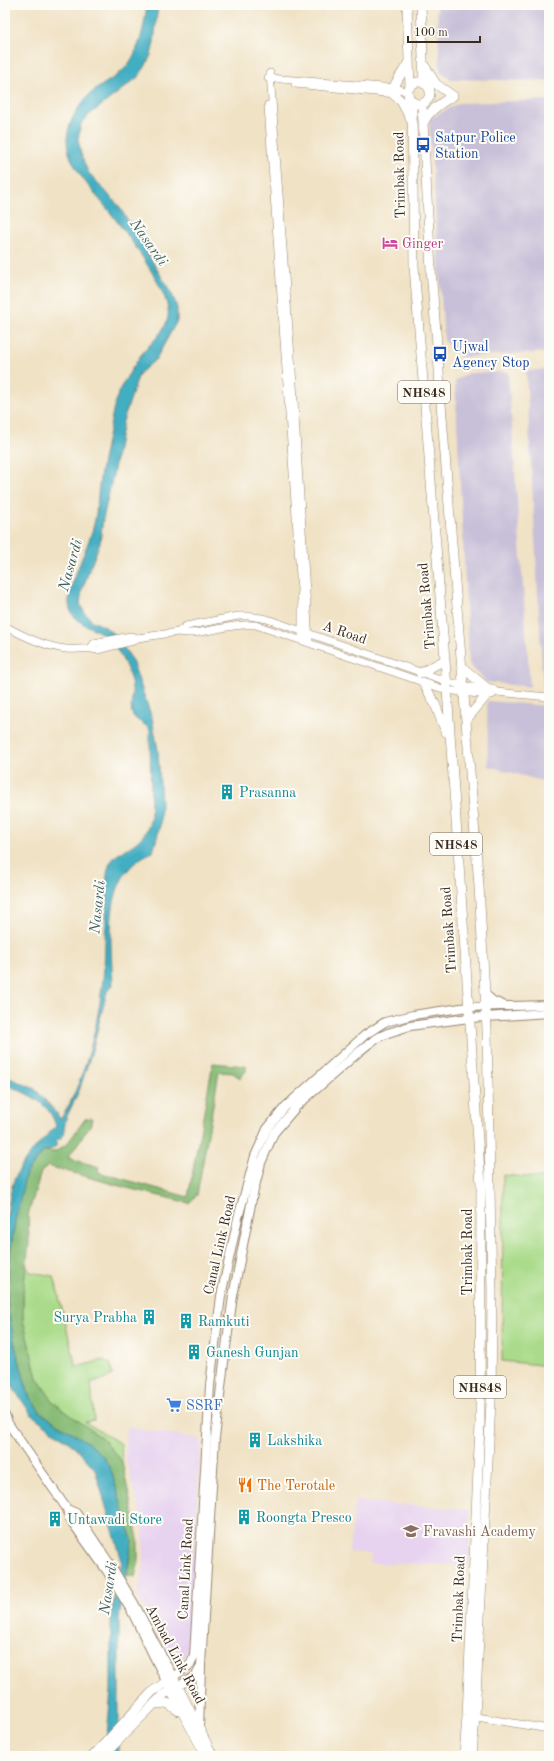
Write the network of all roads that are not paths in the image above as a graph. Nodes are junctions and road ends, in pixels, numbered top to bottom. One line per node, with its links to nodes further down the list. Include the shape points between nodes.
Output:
1 (407, 5): 3 (main road)
2 (421, 5): 4 (main road)
3 (410, 58): 6 (main road); 7 (main road)
4 (424, 66): 5 (main road); 10 (main road, via 436,84 453,96 428,115)
5 (424, 84): 6 (main road, via 418,83); 8 (main road, via 429,94 427,100)
6 (409, 90): 7 (street); 8 (main road, via 408,96)
7 (393, 91): 9 (main road); 13 (street, via 270,80)
8 (417, 103): 9 (main road, Trimbak Road / NH848); 10 (main road, Trimbak Road)
9 (412, 123): 15 (main road, Trimbak Road / NH848, via 414,266)
10 (423, 126): 16 (main road, Trimbak Road / NH848, via 431,270)
11 (5, 626): 12 (street, A Road, via 65,649 94,647)
12 (178, 632): 13 (street, A Road, via 186,626 244,615 267,619); 14 (street, via 188,634 247,624)
13 (306, 633): 14 (street); 17 (street, A Road)
14 (306, 641): 18 (street)
15 (445, 660): 17 (main road); 19 (main road, Trimbak Road / NH848)
16 (462, 667): 20 (main road, NH848); 21 (main road)
17 (420, 673): 19 (street, A Road)
18 (423, 682): 19 (street); 24 (main road, via 435,704)
19 (446, 686): 20 (street, A Road); 24 (main road, Trimbak Road / NH848)
20 (464, 690): 21 (street, A Road); 23 (main road, NH848)
21 (490, 692): 22 (street); 23 (main road)
22 (549, 697)
23 (466, 720): 25 (main road, Trimbak Road / NH848)
24 (450, 743): 26 (main road, Trimbak Road / NH848)
25 (485, 994): 28 (main road); 31 (main road, Trimbak Road)
26 (467, 995): 29 (main road, Trimbak Road / NH848); 30 (main road)
27 (549, 1005): 28 (main road)
28 (505, 1006): 31 (main road)
29 (468, 1007): 30 (main road, Canal Link Road); 31 (main road, Canal Link Road); 34 (main road, Trimbak Road)
30 (456, 1009): 42 (main road, Canal Link Road, via 385,1022 365,1035 285,1107 267,1129 255,1156 227,1265 215,1341 206,1436 194,1656 190,1665)
31 (486, 1012): 33 (main road); 34 (main road, Canal Link Road); 36 (main road, Trimbak Road)
32 (549, 1013): 33 (main road)
33 (503, 1015): 36 (main road)
34 (469, 1018): 35 (main road, Canal Link Road); 37 (main road, Trimbak Road / NH848)
35 (457, 1020): 37 (main road, via 466,1023); 41 (main road, Canal Link Road, via 410,1026 375,1039 297,1106 274,1133 261,1163 246,1230 224,1362 214,1450)
36 (487, 1029): 46 (main road, Trimbak Road, via 492,1293 491,1401)
37 (470, 1030): 46 (main road, Trimbak Road / NH848, via 481,1185 480,1425)
38 (5, 1415): 39 (main road)
39 (7, 1422): 40 (main road)
40 (67, 1509): 42 (main road, Ambad Link Road, via 70,1518 132,1612); 42 (main road, Ambad Link Road, via 76,1513 134,1602)
41 (202, 1664): 43 (main road, Canal Link Road, via 196,1676); 48 (main road)
42 (169, 1679): 43 (main road, Ambad Link Road); 47 (main road, Canal Link Road)
43 (174, 1688): 44 (main road, Canal Link Road); 45 (main road, Ambad Link Road); 48 (main road, Ambad Link Road)
44 (154, 1704): 45 (main road, via 164,1702); 47 (main road, Canal Link Road)
45 (183, 1715): 52 (main road, Ambad Link Road)
46 (471, 1716): 49 (street); 54 (main road, Trimbak Road / NH848); 55 (main road, Trimbak Road / NH848)
47 (123, 1728): 50 (main road, Canal Link Road)
48 (199, 1728): 53 (main road, Ambad Link Road)
49 (549, 1728)
50 (103, 1752): 51 (main road, Canal Link Road)
51 (92, 1756)
52 (206, 1756)
53 (213, 1756)
54 (464, 1756)
55 (472, 1756)

